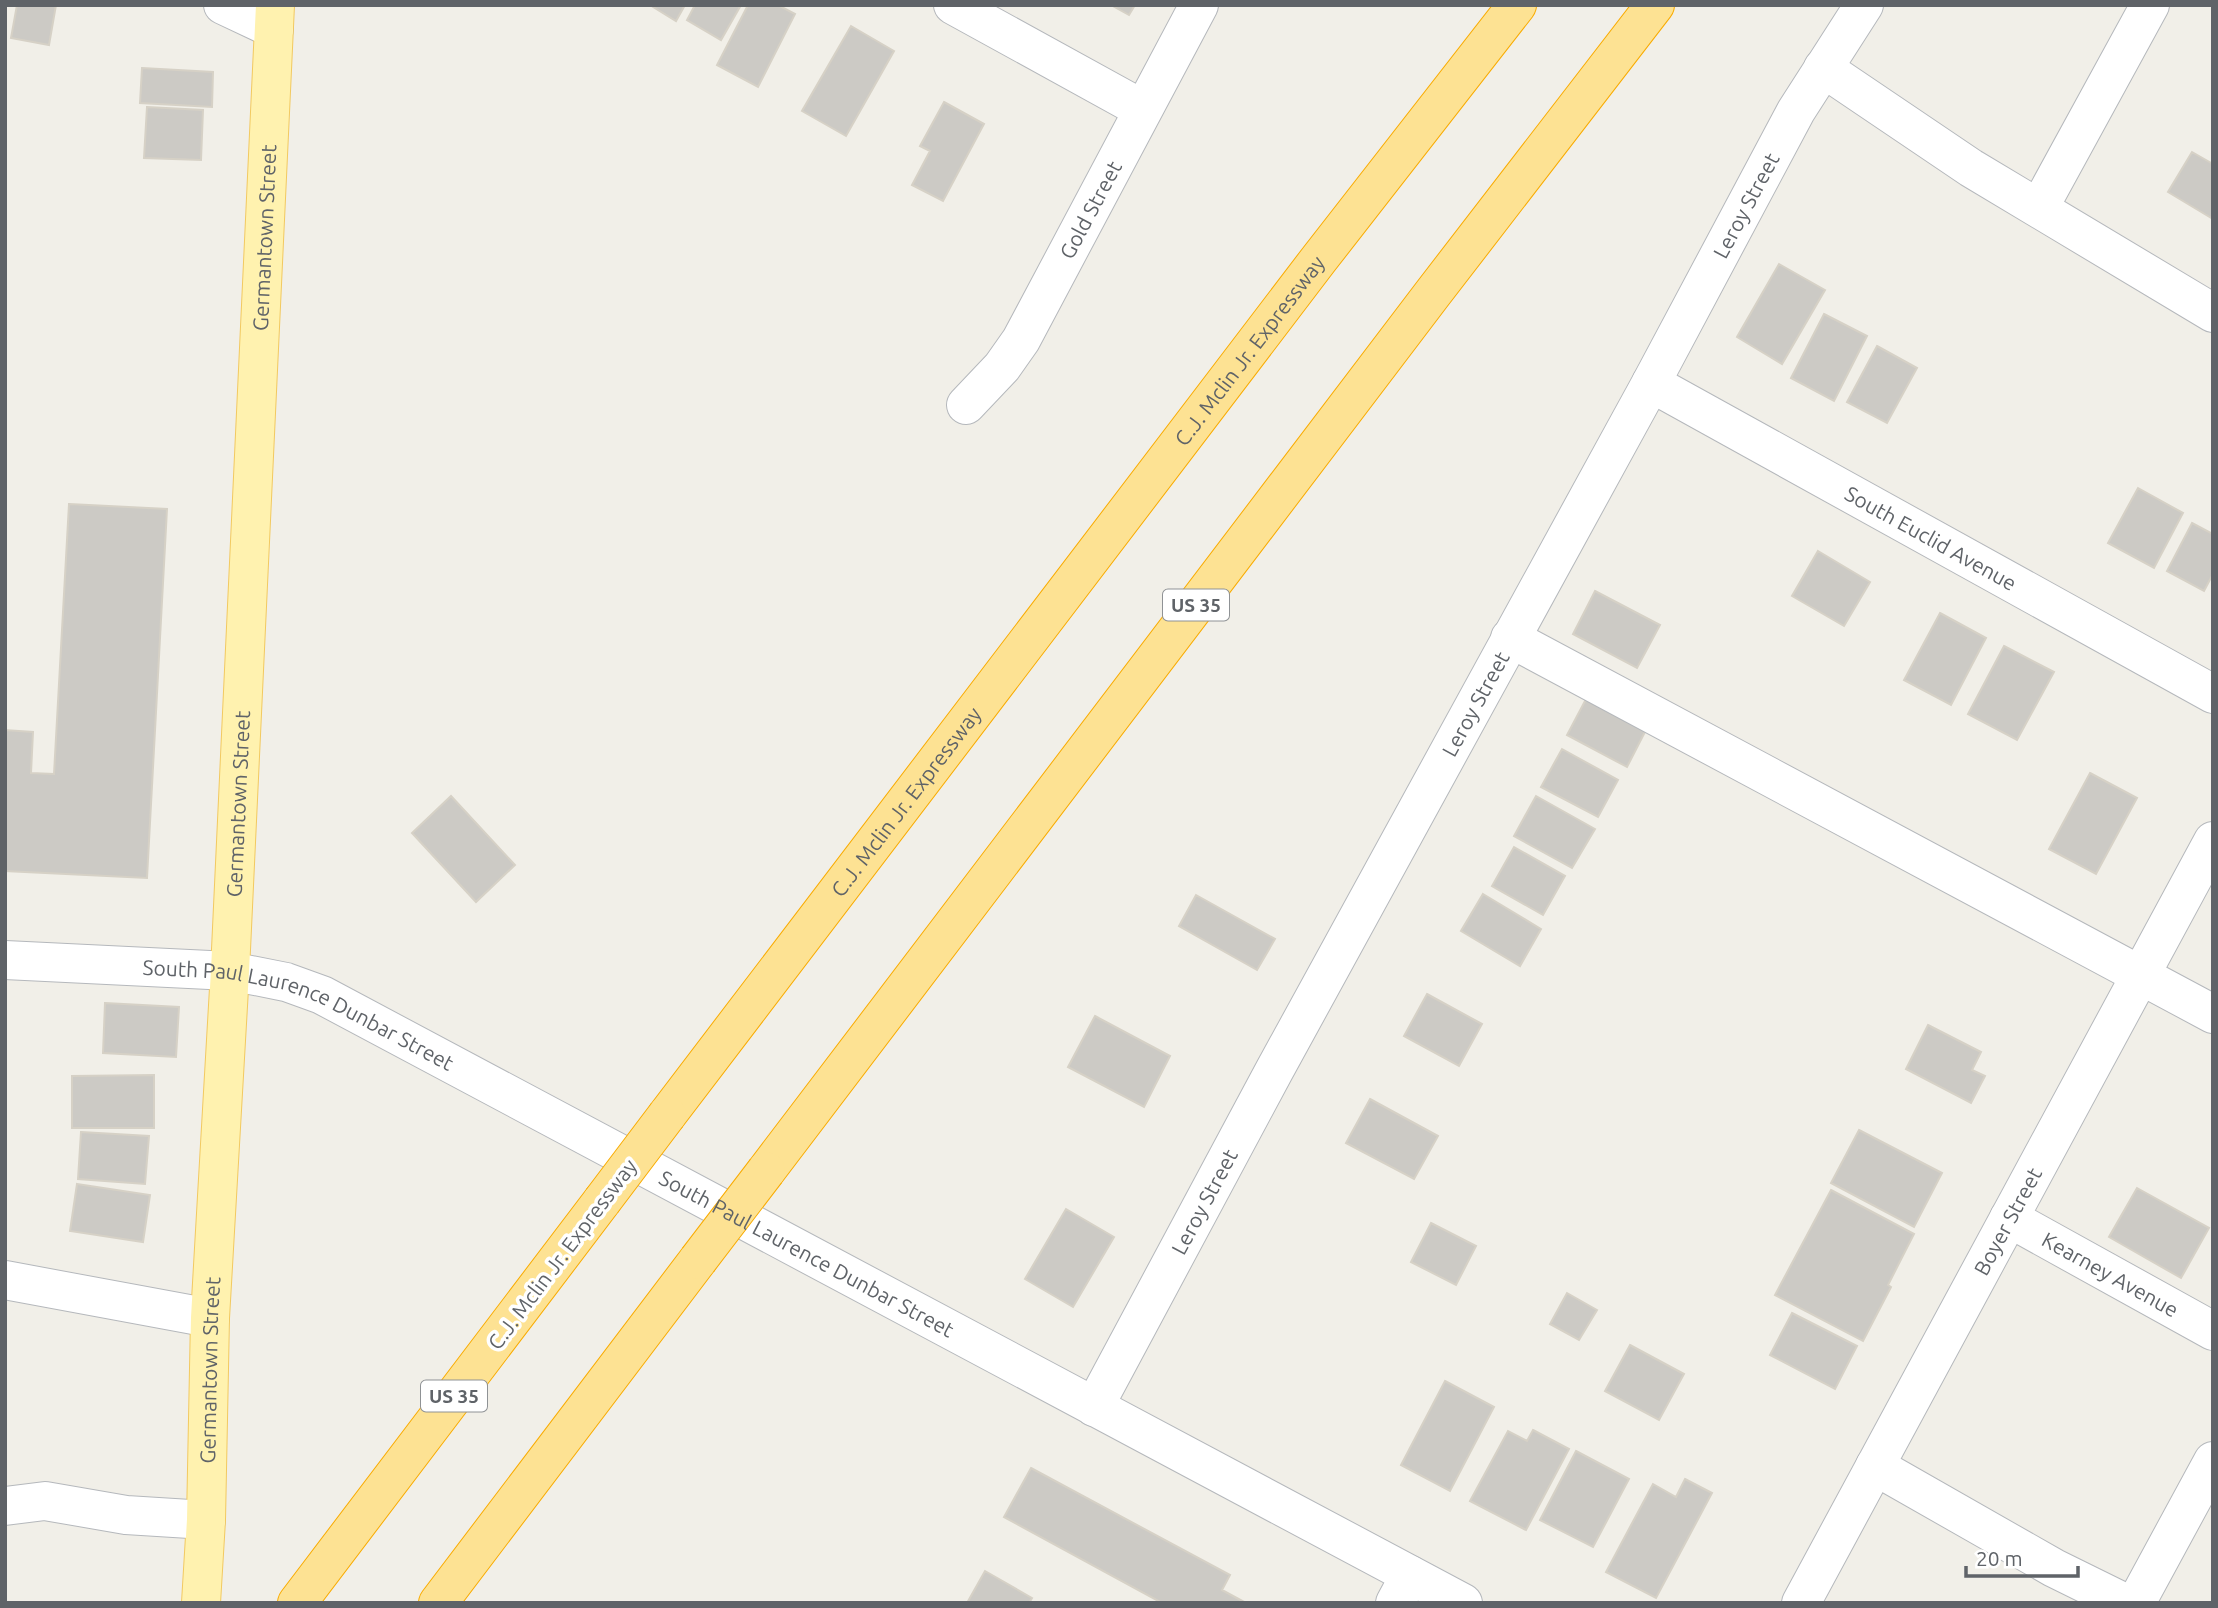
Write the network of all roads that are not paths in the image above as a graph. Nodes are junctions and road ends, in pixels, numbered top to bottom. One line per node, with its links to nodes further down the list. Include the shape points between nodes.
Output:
1 (223, 5): 9 (street)
2 (953, 5): 12 (street)
3 (1199, 5): 12 (street, Gold Street)
4 (1517, 5): 34 (highway, C.J. Mclin Jr. Expressway / US 35, bridge)
5 (1655, 5): 10 (highway, US 35)
6 (1668, 5): 10 (highway)
7 (1864, 5): 11 (street, Leroy Street)
8 (2150, 5): 13 (street)
9 (274, 17): 21 (main road, Germantown Street)
10 (1629, 40): 36 (highway, US 35, bridge)
11 (1823, 68): 13 (street); 15 (street, Leroy Street)
12 (1142, 109): 16 (street, Gold Street, via 1021,340)
13 (2039, 208): 14 (street)
14 (2213, 313)
15 (1651, 383): 17 (street, Leroy Street); 18 (street, South Euclid Avenue)
16 (966, 405)
17 (1510, 638): 22 (street); 28 (street, Leroy Street)
18 (2213, 694)
19 (2213, 841): 22 (street, Boyer Street)
20 (5, 960): 21 (street, South Paul Laurence Dunbar Street)
21 (230, 971): 26 (main road, Germantown Street); 28 (street, South Paul Laurence Dunbar Street, via 323,995)
22 (2140, 974): 23 (street); 24 (street, Boyer Street)
23 (2213, 1014)
24 (2008, 1218): 27 (street, Kearney Avenue); 30 (street, Boyer Street)
25 (5, 1280): 26 (street)
26 (210, 1318): 32 (main road, Germantown Street)
27 (2213, 1331)
28 (1094, 1407): 33 (street, South Paul Laurence Dunbar Street)
29 (2213, 1461): 40 (street)
30 (1875, 1466): 38 (street, Boyer Street); 39 (street)
31 (5, 1506): 32 (street, via 45,1501 127,1515)
32 (206, 1520): 35 (main road, Germantown Street)
33 (1403, 1589): 37 (street, South Paul Laurence Dunbar Street)
34 (301, 1597)
35 (201, 1603)
36 (438, 1603)
37 (1463, 1603)
38 (1801, 1603)
39 (2124, 1603)
40 (2136, 1603)

